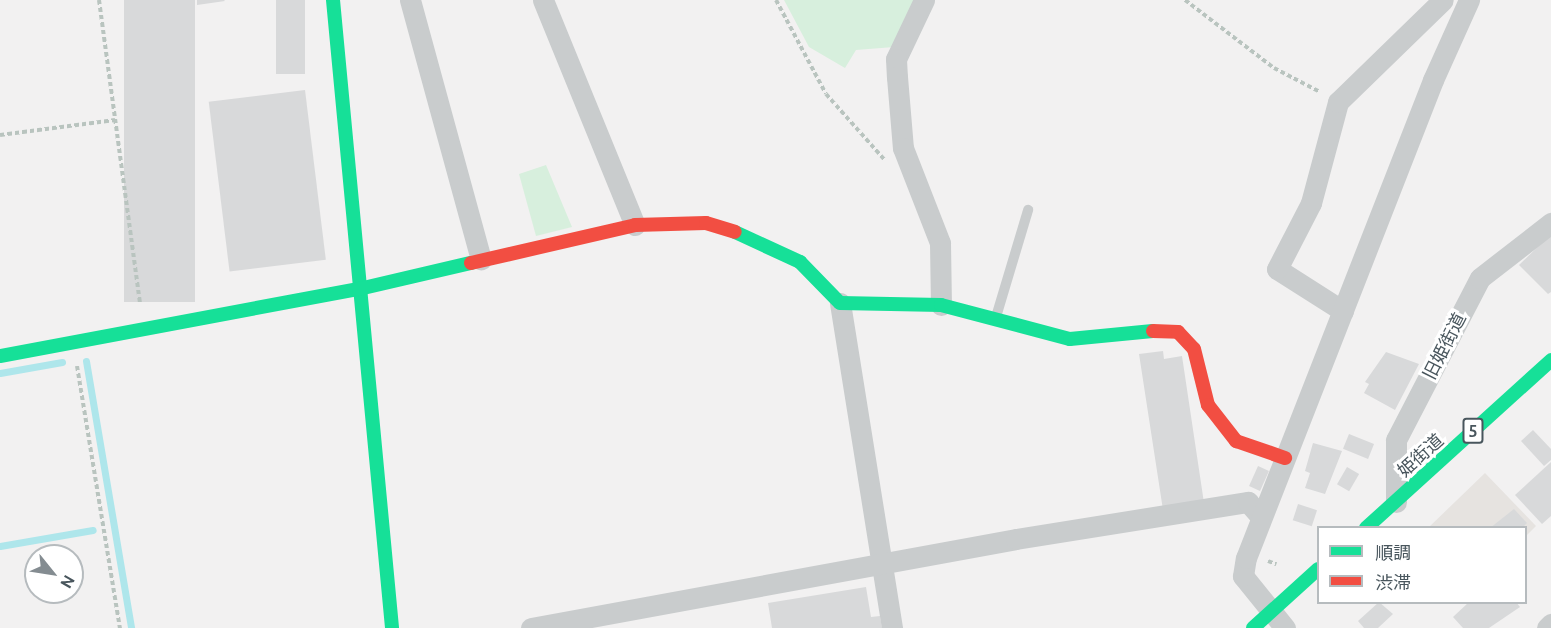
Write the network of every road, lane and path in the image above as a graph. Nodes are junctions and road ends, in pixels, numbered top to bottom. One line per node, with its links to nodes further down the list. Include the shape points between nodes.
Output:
1 (99, 0): 11 (path)
2 (333, 0): 18 (street)
3 (410, 0): 17 (street)
4 (543, 0): 16 (street)
5 (776, 0): 13 (path, via 826,94 882,159)
6 (924, 0): 13 (street, via 896,59 903,148)
7 (1185, 0): 10 (path, via 1274,68)
8 (1443, 0): 10 (street)
9 (1469, 0): 21 (street)
10 (1338, 102): 21 (street, via 1311,204 1277,269)
11 (115, 120): 12 (path); 23 (path)
12 (0, 135)
13 (911, 170): 20 (street, via 940,243)
14 (1028, 210): 22 (lane)
15 (1551, 223): 28 (street, 旧姫街道, via 1480,278 1396,440)
16 (635, 225): 17 (street); 19 (street, via 706,224 752,237 800,262)
17 (480, 258): 18 (street)
18 (359, 289): 23 (street); 36 (street)
19 (840, 303): 20 (street); 31 (street)
20 (941, 305): 22 (street)
21 (1342, 311): 27 (street)
22 (995, 320): 27 (street, via 1071,339 1133,331 1178,332 1194,349 1208,405 1236,441)
23 (143, 331): 24 (street)
24 (73, 344): 25 (street); 35 (path)
25 (0, 356)
26 (1551, 360): 28 (street, 姫街道 / 5)
27 (1285, 458): 29 (street)
28 (1396, 502): 30 (street, 姫街道 / 5)
29 (1261, 517): 31 (street, via 1248,502 1016,539); 33 (street, via 1243,576)
30 (1368, 526)
31 (881, 566): 37 (street); 38 (street)
32 (1317, 570): 33 (street)
33 (1272, 611): 39 (street); 40 (street)
34 (1551, 624): 41 (street)
35 (120, 628)
36 (392, 628)
37 (531, 628)
38 (892, 628)
39 (1253, 628)
40 (1285, 628)
41 (1547, 628)

